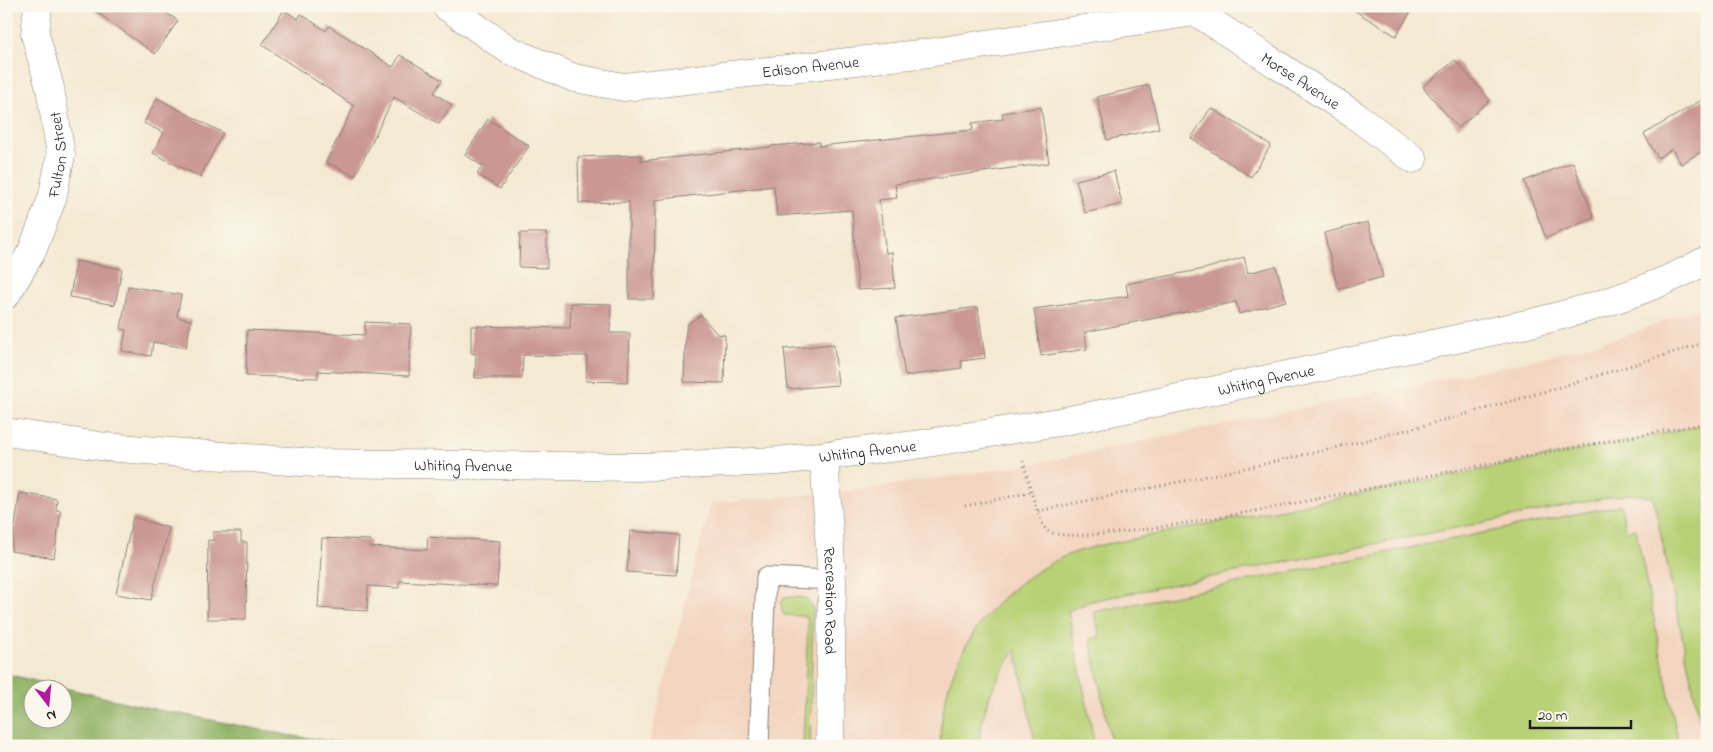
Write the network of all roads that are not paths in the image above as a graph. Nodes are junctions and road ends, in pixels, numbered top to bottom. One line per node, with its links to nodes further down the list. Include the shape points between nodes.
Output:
1 (38, 6): 6 (street, Fulton Street, via 35,34 50,88 61,155 52,199 32,251)
2 (446, 6): 3 (street, Edison Avenue, via 509,50 574,78 624,87 928,53)
3 (1191, 9): 4 (street, Morse Avenue, via 1356,116)
4 (1413, 159)
5 (1707, 260): 8 (street, Whiting Avenue, via 1613,301 1527,324 1059,422)
6 (6, 295)
7 (6, 432): 8 (street, Whiting Avenue, via 106,447 315,463 638,467 715,465)
8 (824, 456): 9 (street, Recreation Road)
9 (832, 580): 10 (lane, via 766,577); 11 (street, Recreation Road)
10 (759, 746)
11 (830, 746)

